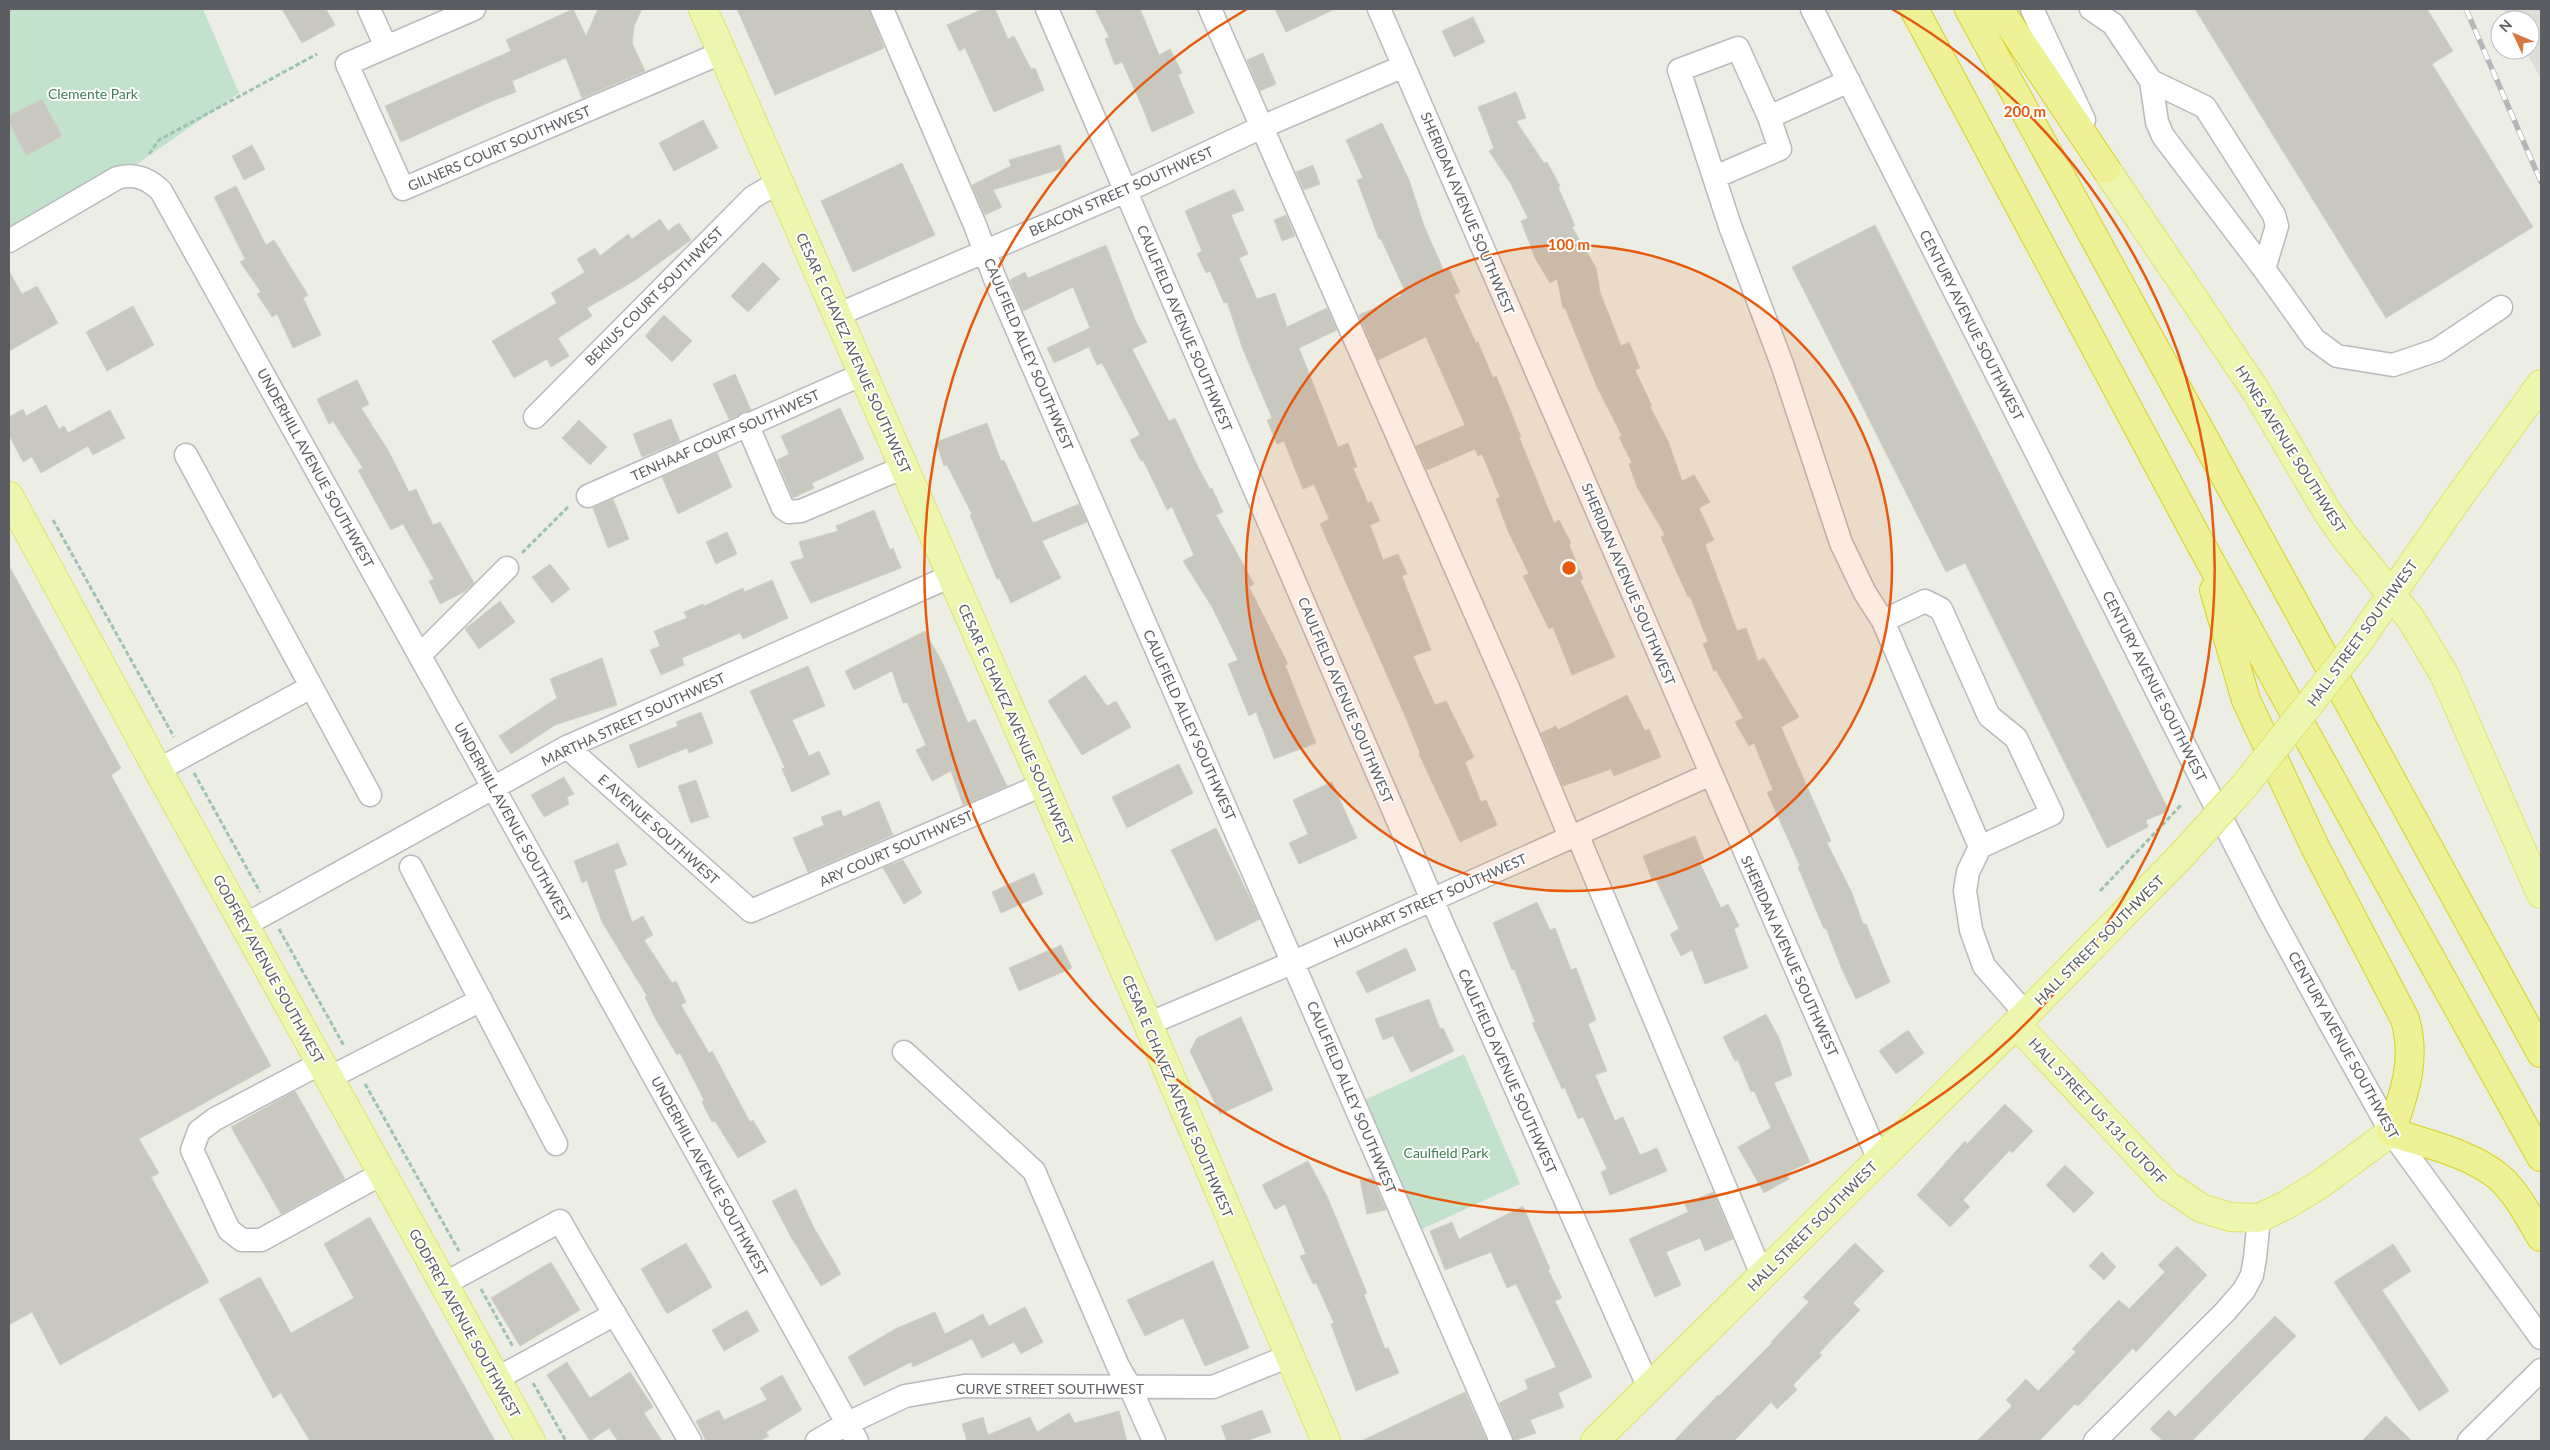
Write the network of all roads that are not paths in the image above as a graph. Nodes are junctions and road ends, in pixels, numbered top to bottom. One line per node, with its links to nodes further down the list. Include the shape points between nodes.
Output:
1 (369, 9): 15 (street)
2 (474, 9): 15 (street)
3 (703, 9): 16 (main road, CESAR E CHAVEZ AVENUE SOUTHWEST)
4 (882, 9): 27 (street, CAULFIELD ALLEY SOUTHWEST)
5 (1047, 9): 25 (street, CAULFIELD AVENUE SOUTHWEST)
6 (1210, 9): 21 (street)
7 (1379, 9): 17 (street, SHERIDAN AVENUE SOUTHWEST)
8 (1812, 9): 18 (street, CENTURY AVENUE SOUTHWEST)
9 (1914, 9): 39 (highway)
10 (1969, 9): 64 (highway)
11 (1998, 9): 22 (highway)
12 (2032, 9): 22 (street, HYNES AVENUE SOUTHWEST)
13 (2091, 9): 14 (street)
14 (2112, 16): 19 (street)
15 (386, 47): 16 (street, GILNERS COURT SOUTHWEST, via 347,64 399,185 406,190)
16 (721, 53): 24 (main road, CESAR E CHAVEZ AVENUE SOUTHWEST)
17 (1404, 66): 21 (street, BEACON STREET SOUTHWEST); 48 (street, SHERIDAN AVENUE SOUTHWEST)
18 (1849, 81): 20 (street); 66 (street, CENTURY AVENUE SOUTHWEST, via 2260,892)
19 (2151, 81): 28 (street, via 2157,122 2164,136); 28 (street, via 2205,107 2274,215 2277,226)
20 (1769, 117): 23 (street, via 1780,149); 23 (street, via 1738,48 1679,70)
21 (1262, 127): 25 (street, BEACON STREET SOUTHWEST); 52 (street)
22 (2106, 169): 42 (main road, HYNES AVENUE SOUTHWEST, via 2141,216 2256,391 2328,513)
23 (1715, 177): 43 (street, via 1841,543 1865,593)
24 (779, 182): 30 (main road, CESAR E CHAVEZ AVENUE SOUTHWEST); 33 (street, BEKIUS COURT SOUTHWEST, via 753,197)
25 (1126, 190): 27 (street, BEACON STREET SOUTHWEST); 56 (street, CAULFIELD AVENUE SOUTHWEST)
26 (9, 241): 44 (street, UNDERHILL AVENUE SOUTHWEST, via 117,178 128,174 152,182 169,202)
27 (985, 252): 30 (street, BEACON STREET SOUTHWEST); 59 (street, CAULFIELD ALLEY SOUTHWEST)
28 (2264, 269): 29 (street, via 2314,339 2337,356 2363,362 2393,365 2436,350)
29 (2501, 307)
30 (837, 315): 31 (main road, CESAR E CHAVEZ AVENUE SOUTHWEST)
31 (863, 374): 34 (street, TENHAAF COURT SOUTHWEST); 36 (main road, CESAR E CHAVEZ AVENUE SOUTHWEST)
32 (2541, 384): 42 (main road, HALL STREET SOUTHWEST, via 2458,497)
33 (535, 417)
34 (747, 424): 36 (street, via 783,508 788,512 801,512); 38 (street, TENHAAF COURT SOUTHWEST)
35 (186, 455): 45 (street)
36 (904, 467): 41 (main road, CESAR E CHAVEZ AVENUE SOUTHWEST)
37 (9, 496): 47 (main road, GODFREY AVENUE SOUTHWEST)
38 (588, 496)
39 (2200, 543): 66 (highway, via 2246,700 2315,847 2405,1019 2410,1036 2410,1069); 68 (highway)
40 (507, 568): 44 (street)
41 (951, 576): 46 (street, MARTHA STREET SOUTHWEST); 49 (main road, CESAR E CHAVEZ AVENUE SOUTHWEST)
42 (2392, 595): 55 (main road, HYNES AVENUE SOUTHWEST, via 2422,635 2444,674); 61 (main road, HALL STREET SOUTHWEST, bridge, via 2245,785 2181,856)
43 (1883, 621): 53 (street); 53 (street, via 1925,601 1941,609 1989,716 2016,738 2052,814)
44 (420, 655): 50 (street, UNDERHILL AVENUE SOUTHWEST)
45 (311, 687): 47 (street); 51 (street)
46 (567, 747): 50 (street, MARTHA STREET SOUTHWEST); 57 (street, E AVENUE SOUTHWEST)
47 (158, 770): 58 (main road, GODFREY AVENUE SOUTHWEST)
48 (1711, 774): 52 (street, HUGHART STREET SOUTHWEST); 69 (street, SHERIDAN AVENUE SOUTHWEST)
49 (1042, 785): 57 (street, ARY COURT SOUTHWEST); 62 (main road, CESAR E CHAVEZ AVENUE SOUTHWEST)
50 (493, 787): 58 (street, MARTHA STREET SOUTHWEST); 82 (street, UNDERHILL AVENUE SOUTHWEST)
51 (370, 795)
52 (1574, 836): 56 (street, HUGHART STREET SOUTHWEST); 73 (street)
53 (1980, 847): 61 (street, via 1968,872 1965,891 1971,930 1984,966)
54 (411, 867): 60 (street)
55 (2541, 894)
56 (1432, 899): 59 (street, HUGHART STREET SOUTHWEST); 81 (street, CAULFIELD AVENUE SOUTHWEST)
57 (751, 911)
58 (245, 925): 65 (main road, GODFREY AVENUE SOUTHWEST)
59 (1294, 962): 62 (street, HUGHART STREET SOUTHWEST); 88 (street, CAULFIELD ALLEY SOUTHWEST)
60 (481, 1000): 65 (street, via 354,1064); 67 (street)
61 (2021, 1019): 69 (main road, HALL STREET SOUTHWEST); 71 (main road, HALL STREET US 131 CUTOFF, via 2168,1185 2201,1208 2230,1217)
62 (1148, 1024): 77 (main road, CESAR E CHAVEZ AVENUE SOUTHWEST)
63 (904, 1052): 80 (street, via 1034,1170)
64 (2541, 1053)
65 (325, 1070): 70 (main road, GODFREY AVENUE SOUTHWEST); 70 (street, via 215,1119 199,1131 192,1150 229,1230 242,1240 261,1240)
66 (2392, 1132): 71 (main road, HALL STREET US 131 CUTOFF, via 2322,1184); 72 (highway, via 2462,1157 2499,1177 2514,1194); 76 (street, CENTURY AVENUE SOUTHWEST)
67 (556, 1144)
68 (2541, 1157)
69 (1879, 1160): 73 (main road, HALL STREET SOUTHWEST)
70 (383, 1173): 74 (main road, GODFREY AVENUE SOUTHWEST)
71 (2259, 1218): 90 (street, via 2252,1275 2244,1290)
72 (2541, 1237)
73 (1762, 1275): 81 (main road, HALL STREET SOUTHWEST)
74 (444, 1284): 75 (street, via 560,1221 599,1291); 79 (main road, GODFREY AVENUE SOUTHWEST)
75 (616, 1314): 79 (street); 84 (street)
76 (2541, 1338)
77 (1289, 1356): 80 (street, CURVE STREET SOUTHWEST, via 1213,1387); 87 (main road, CESAR E CHAVEZ AVENUE SOUTHWEST)
78 (2541, 1370): 91 (street)
79 (496, 1379): 83 (main road, GODFREY AVENUE SOUTHWEST)
80 (1130, 1387): 82 (street, CURVE STREET SOUTHWEST, via 964,1386 905,1396); 86 (street)
81 (1649, 1388): 89 (main road, HALL STREET SOUTHWEST)
82 (853, 1432): 85 (street, CURVE STREET SOUTHWEST)
83 (531, 1441)
84 (690, 1441)
85 (817, 1441)
86 (1154, 1441)
87 (1326, 1441)
88 (1501, 1441)
89 (1595, 1441)
90 (2095, 1441)
91 (2469, 1441)

